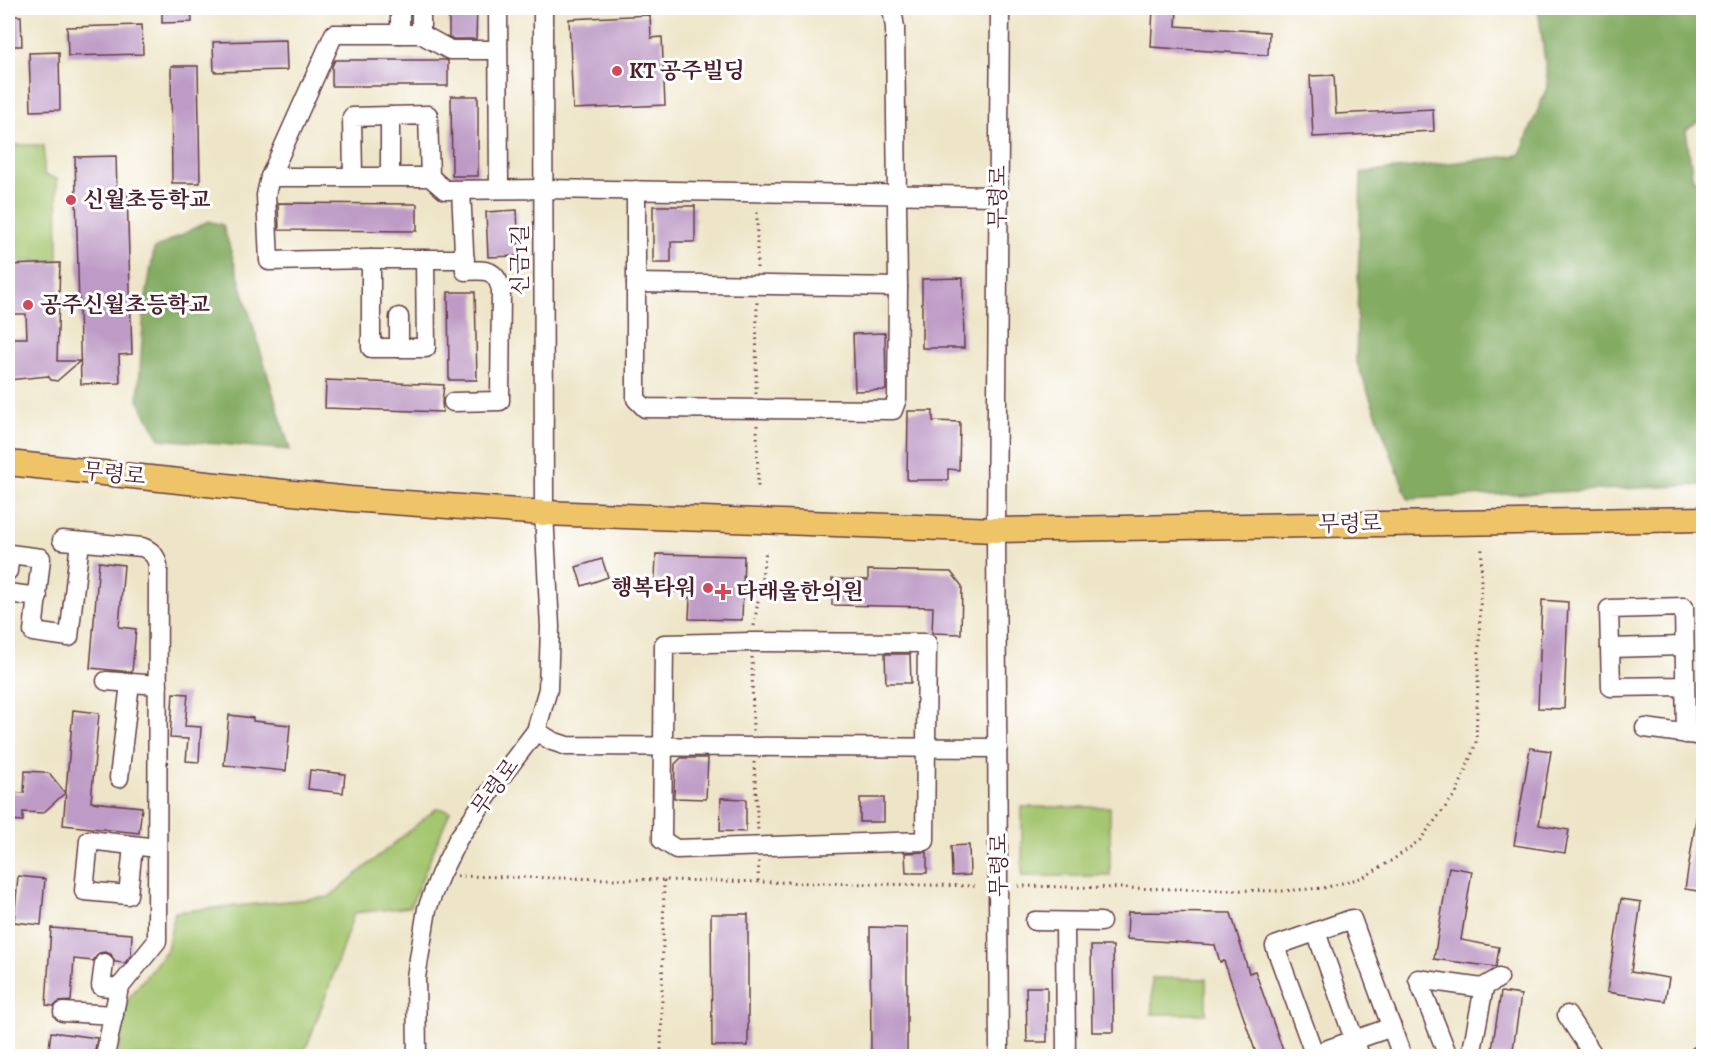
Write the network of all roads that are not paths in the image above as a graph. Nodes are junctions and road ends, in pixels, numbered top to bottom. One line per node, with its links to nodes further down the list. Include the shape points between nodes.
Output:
1 (400, 8): 7 (street)
2 (421, 8): 8 (street)
3 (498, 8): 9 (street)
4 (543, 8): 16 (street, 신금1길)
5 (892, 8): 19 (street)
6 (1000, 8): 20 (street, 무령로)
7 (400, 34): 8 (street); 13 (street, via 334,34)
8 (421, 34): 9 (street, via 450,50)
9 (498, 50): 15 (street)
10 (390, 116): 11 (street, via 352,117); 12 (street); 14 (street, via 428,116)
11 (353, 176): 12 (street); 13 (street)
12 (390, 176): 14 (street)
13 (270, 177): 21 (street, via 266,195 269,261)
14 (430, 177): 17 (street, via 445,190)
15 (500, 189): 16 (street); 17 (street)
16 (544, 189): 18 (street); 30 (street, 신금1길)
17 (461, 190): 23 (street)
18 (636, 190): 19 (street); 24 (street)
19 (898, 194): 20 (street); 25 (street)
20 (998, 196): 32 (street, 무령로)
21 (371, 259): 22 (street); 27 (street, via 371,348)
22 (426, 259): 23 (street); 27 (street, via 426,348)
23 (465, 259): 28 (street, via 465,270 491,272 501,289 500,401)
24 (636, 283): 25 (street); 25 (street, via 636,399 645,408 893,410 897,399)
25 (898, 287)
26 (399, 317): 27 (street)
27 (399, 348)
28 (453, 402)
29 (8, 463): 30 (main road, 무령로, via 350,499)
30 (544, 513): 32 (main road, 무령로); 45 (street, 무령로, via 550,627 548,689)
31 (1704, 519): 32 (main road, 무령로)
32 (996, 530): 49 (street, 무령로)
33 (62, 540): 34 (street)
34 (80, 542): 37 (street, via 69,637 33,632); 42 (street, via 142,547 156,557)
35 (8, 571): 37 (street, via 9,554 41,558)
36 (8, 593): 37 (street)
37 (38, 597)
38 (1684, 646): 39 (street); 39 (street, via 1684,607 1609,609); 43 (street)
39 (1610, 648): 43 (street, via 1611,687)
40 (106, 681): 41 (street)
41 (130, 683): 42 (street); 50 (street)
42 (158, 685): 52 (street)
43 (1685, 686): 46 (street)
44 (1645, 728): 46 (street)
45 (537, 731): 47 (street, via 567,746); 67 (street, 무령로, via 458,839 427,909 416,977)
46 (1695, 735)
47 (664, 748): 48 (street); 48 (street, via 662,840 676,849 925,841); 48 (street, via 664,644 752,642 927,643)
48 (926, 748): 49 (street)
49 (998, 748): 68 (street, 무령로)
50 (119, 778)
51 (133, 846): 52 (street)
52 (157, 848): 58 (street, via 157,941)
53 (1035, 921): 54 (street)
54 (1065, 921): 55 (street); 69 (street)
55 (1101, 922)
56 (1316, 932): 62 (street, via 1352,919); 63 (street); 65 (street, via 1275,946)
57 (104, 963): 58 (street, via 101,986)
58 (119, 988): 60 (street)
59 (63, 1012): 60 (street)
60 (114, 1015): 66 (street)
61 (1567, 1015): 73 (street)
62 (1392, 1027): 63 (street); 70 (street)
63 (1357, 1048): 65 (street)
64 (1704, 1052): 74 (street)
65 (1314, 1055)
66 (105, 1056)
67 (417, 1056)
68 (999, 1056)
69 (1066, 1056)
70 (1402, 1056)
71 (1448, 1056): 72 (street, via 1418,979 1492,983)
72 (1471, 1056)
73 (1594, 1056)
74 (1698, 1056)

